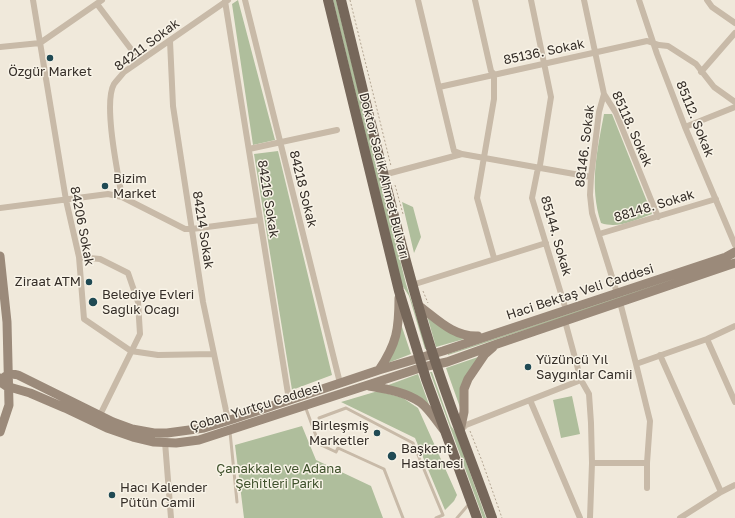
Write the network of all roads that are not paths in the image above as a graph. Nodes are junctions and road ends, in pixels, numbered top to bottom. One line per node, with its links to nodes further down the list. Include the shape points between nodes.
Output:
1 (33, 0): 16 (street, 84206 Sokak)
2 (245, 0): 30 (street, 84218 Sokak)
3 (328, 0): 53 (main road, Doktor Sadık Ahmet Bulvarı)
4 (341, 0): 35 (main road, Doktor Sadık Ahmet Bulvarı)
5 (418, 0): 24 (street)
6 (475, 0): 23 (street, via 491,71)
7 (532, 0): 21 (street, 85144. Sokak)
8 (584, 0): 19 (street, 85118. Sokak)
9 (639, 0): 17 (street, 85112. Sokak)
10 (707, 0): 13 (street, via 712,7)
11 (227, 1): 15 (street, 84211 Sokak); 31 (street, 84216 Sokak)
12 (100, 2): 16 (street); 20 (street)
13 (735, 23)
14 (735, 32): 22 (street)
15 (170, 41): 20 (street, 84211 Sokak); 43 (street, 84214 Sokak, via 173,106)
16 (40, 43): 18 (street); 39 (street, 84206 Sokak)
17 (654, 44): 19 (street, 85136. Sokak, via 647,41); 22 (street, 85136. Sokak, via 668,46 696,64); 28 (street, 85112. Sokak)
18 (0, 47)
19 (596, 53): 21 (street, 85136. Sokak); 25 (street, 85118. Sokak)
20 (140, 62): 37 (street, 84211 Sokak, via 124,72 114,85 110,96 110,113)
21 (544, 63): 23 (street, 85136. Sokak); 34 (street, 85144. Sokak, via 551,97)
22 (701, 72): 26 (street, 85136. Sokak, via 714,87)
23 (494, 74): 24 (street, 85136. Sokak); 33 (street, via 494,99)
24 (438, 87): 32 (street, via 454,151)
25 (604, 94): 36 (street, 88146. Sokak, via 599,112); 41 (street, 85118. Sokak, via 616,113)
26 (735, 102)
27 (735, 107): 28 (street)
28 (686, 127): 38 (street, 85112. Sokak)
29 (337, 130): 30 (street)
30 (280, 143): 31 (street); 74 (street, 84218 Sokak)
31 (249, 149): 42 (street, 84216 Sokak)
32 (462, 154): 33 (street); 35 (street)
33 (484, 157): 34 (street); 50 (street, via 477,198)
34 (538, 168): 36 (street); 45 (street, 85144. Sokak, via 532,198)
35 (388, 174): 52 (main road, Doktor Sadık Ahmet Bulvarı)
36 (591, 177): 44 (street, 88146. Sokak, via 592,213)
37 (122, 197): 39 (street, via 108,194); 43 (street, via 185,229)
38 (716, 199): 41 (street, 88148. Sokak); 46 (street, 85112. Sokak)
39 (66, 200): 40 (street); 49 (street, 84206 Sokak)
40 (0, 208)
41 (658, 217): 44 (street, 88148. Sokak)
42 (260, 220): 43 (street); 76 (street, 84216 Sokak)
43 (192, 229): 65 (street, 84214 Sokak)
44 (599, 234): 54 (street, 88146. Sokak)
45 (546, 243): 50 (street); 57 (street, 85144. Sokak)
46 (735, 245)
47 (735, 252): 54 (main road, Haci Bektaş Veli Caddesi)
48 (0, 256): 72 (main road, via 7,322 8,358)
49 (79, 257): 63 (street, 84206 Sokak, via 84,319); 63 (street, via 100,259 128,273 138,302 140,334)
50 (494, 258): 52 (street)
51 (735, 264): 55 (main road, Haci Bektaş Veli Caddesi)
52 (417, 286): 56 (main road, Doktor Sadık Ahmet Bulvarı)
53 (400, 292): 67 (main road, Doktor Sadık Ahmet Bulvarı); 71 (main road, via 400,322 397,335 394,346)
54 (617, 293): 57 (main road, Haci Bektaş Veli Caddesi)
55 (620, 302): 58 (main road, Haci Bektaş Veli Caddesi); 69 (street)
56 (418, 305): 60 (main road, via 452,331 467,336); 64 (main road, Doktor Sadık Ahmet Bulvarı)
57 (566, 310): 60 (main road, Haci Bektaş Veli Caddesi)
58 (565, 321): 62 (main road, Haci Bektaş Veli Caddesi); 73 (street)
59 (735, 326): 61 (street)
60 (489, 336): 64 (main road, Haci Bektaş Veli Caddesi)
61 (707, 338): 66 (street); 78 (street)
62 (497, 344): 68 (main road, Haci Bektaş Veli Caddesi); 84 (main road, via 485,354 464,389)
63 (132, 351): 65 (street, 84206 Sokak, via 158,355); 80 (street)
64 (433, 353): 67 (main road, Haci Bektaş Veli Caddesi); 68 (main road, Doktor Sadık Ahmet Bulvarı)
65 (214, 354): 82 (street, 84214 Sokak)
66 (660, 355): 69 (street); 92 (street)
67 (420, 357): 70 (main road, Doktor Sadık Ahmet Bulvarı); 71 (main road, Çoban Yurtçu Caddesi)
68 (436, 364): 70 (main road, Haci Bektaş Veli Caddesi); 84 (main road)
69 (636, 364): 89 (street, via 650,421)
70 (423, 367): 75 (main road, Çoban Yurtçu Caddesi); 86 (main road)
71 (379, 370): 74 (main road, Çoban Yurtçu Caddesi)
72 (4, 380): 80 (main road, Çoban Yurtçu Caddesi, via 18,375); 85 (main road, via 9,405); 87 (main road, Çoban Yurtçu Caddesi, via 107,428 133,437)
73 (581, 380): 77 (street); 88 (street, via 589,394)
74 (340, 383): 76 (main road, Çoban Yurtçu Caddesi)
75 (368, 385): 79 (main road, Çoban Yurtçu Caddesi); 86 (main road, via 409,396 421,403)
76 (289, 400): 82 (main road, Çoban Yurtçu Caddesi)
77 (530, 400): 84 (street, via 466,425); 101 (street)
78 (735, 402)
79 (305, 406): 83 (main road, Çoban Yurtçu Caddesi); 96 (lane, via 319,444 336,452 338,448 384,469)
80 (100, 415): 82 (main road, Çoban Yurtçu Caddesi, via 132,429 154,433 204,428)
81 (319, 418): 97 (lane, via 346,408 413,443 443,515)
82 (228, 420)
83 (230, 430): 87 (main road, Çoban Yurtçu Caddesi, via 199,440); 93 (lane)
84 (465, 430): 100 (main road)
85 (0, 432)
86 (446, 432): 94 (main road)
87 (165, 442): 95 (street)
88 (592, 463): 89 (street); 102 (street)
89 (647, 463): 91 (street)
90 (735, 485): 92 (street)
91 (647, 488)
92 (721, 492): 103 (street)
93 (237, 502)
94 (471, 502): 98 (lane); 99 (main road)
95 (171, 518)
96 (404, 518)
97 (436, 518)
98 (457, 518)
99 (477, 518)
100 (492, 518)
101 (580, 518)
102 (590, 518)
103 (680, 518)

